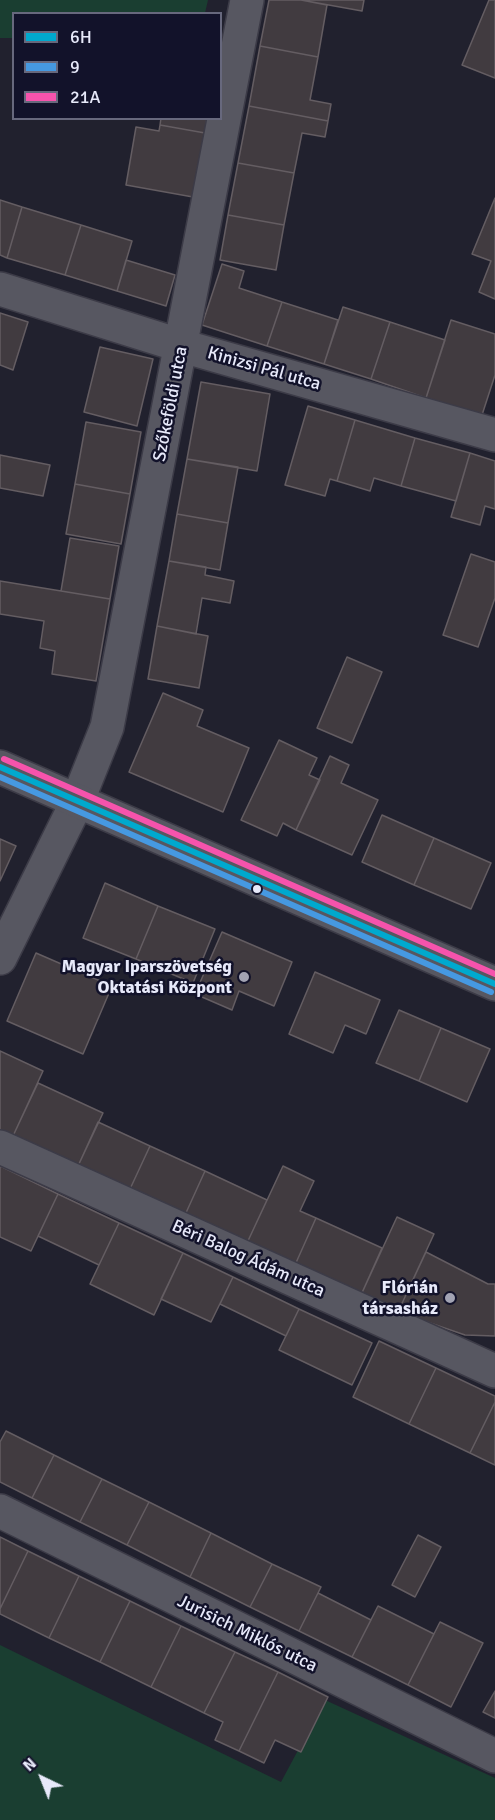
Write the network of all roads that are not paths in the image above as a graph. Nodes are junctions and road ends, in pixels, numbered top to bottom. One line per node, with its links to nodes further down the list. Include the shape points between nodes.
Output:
1 (247, 0): 3 (street, Szőkeföldi utca)
2 (0, 289): 3 (street, Kinizsi Pál utca)
3 (182, 346): 4 (street, Kinizsi Pál utca); 6 (street, Szőkeföldi utca, via 107,728)
4 (495, 435)
5 (0, 767): 6 (street)
6 (77, 802): 7 (street, Szőkeföldi utca); 8 (street)
7 (0, 958)
8 (495, 984)
9 (0, 1148): 10 (street, Béri Balog Ádám utca)
10 (495, 1371)
11 (0, 1511): 12 (street, Jurisich Miklós utca)
12 (495, 1756)

